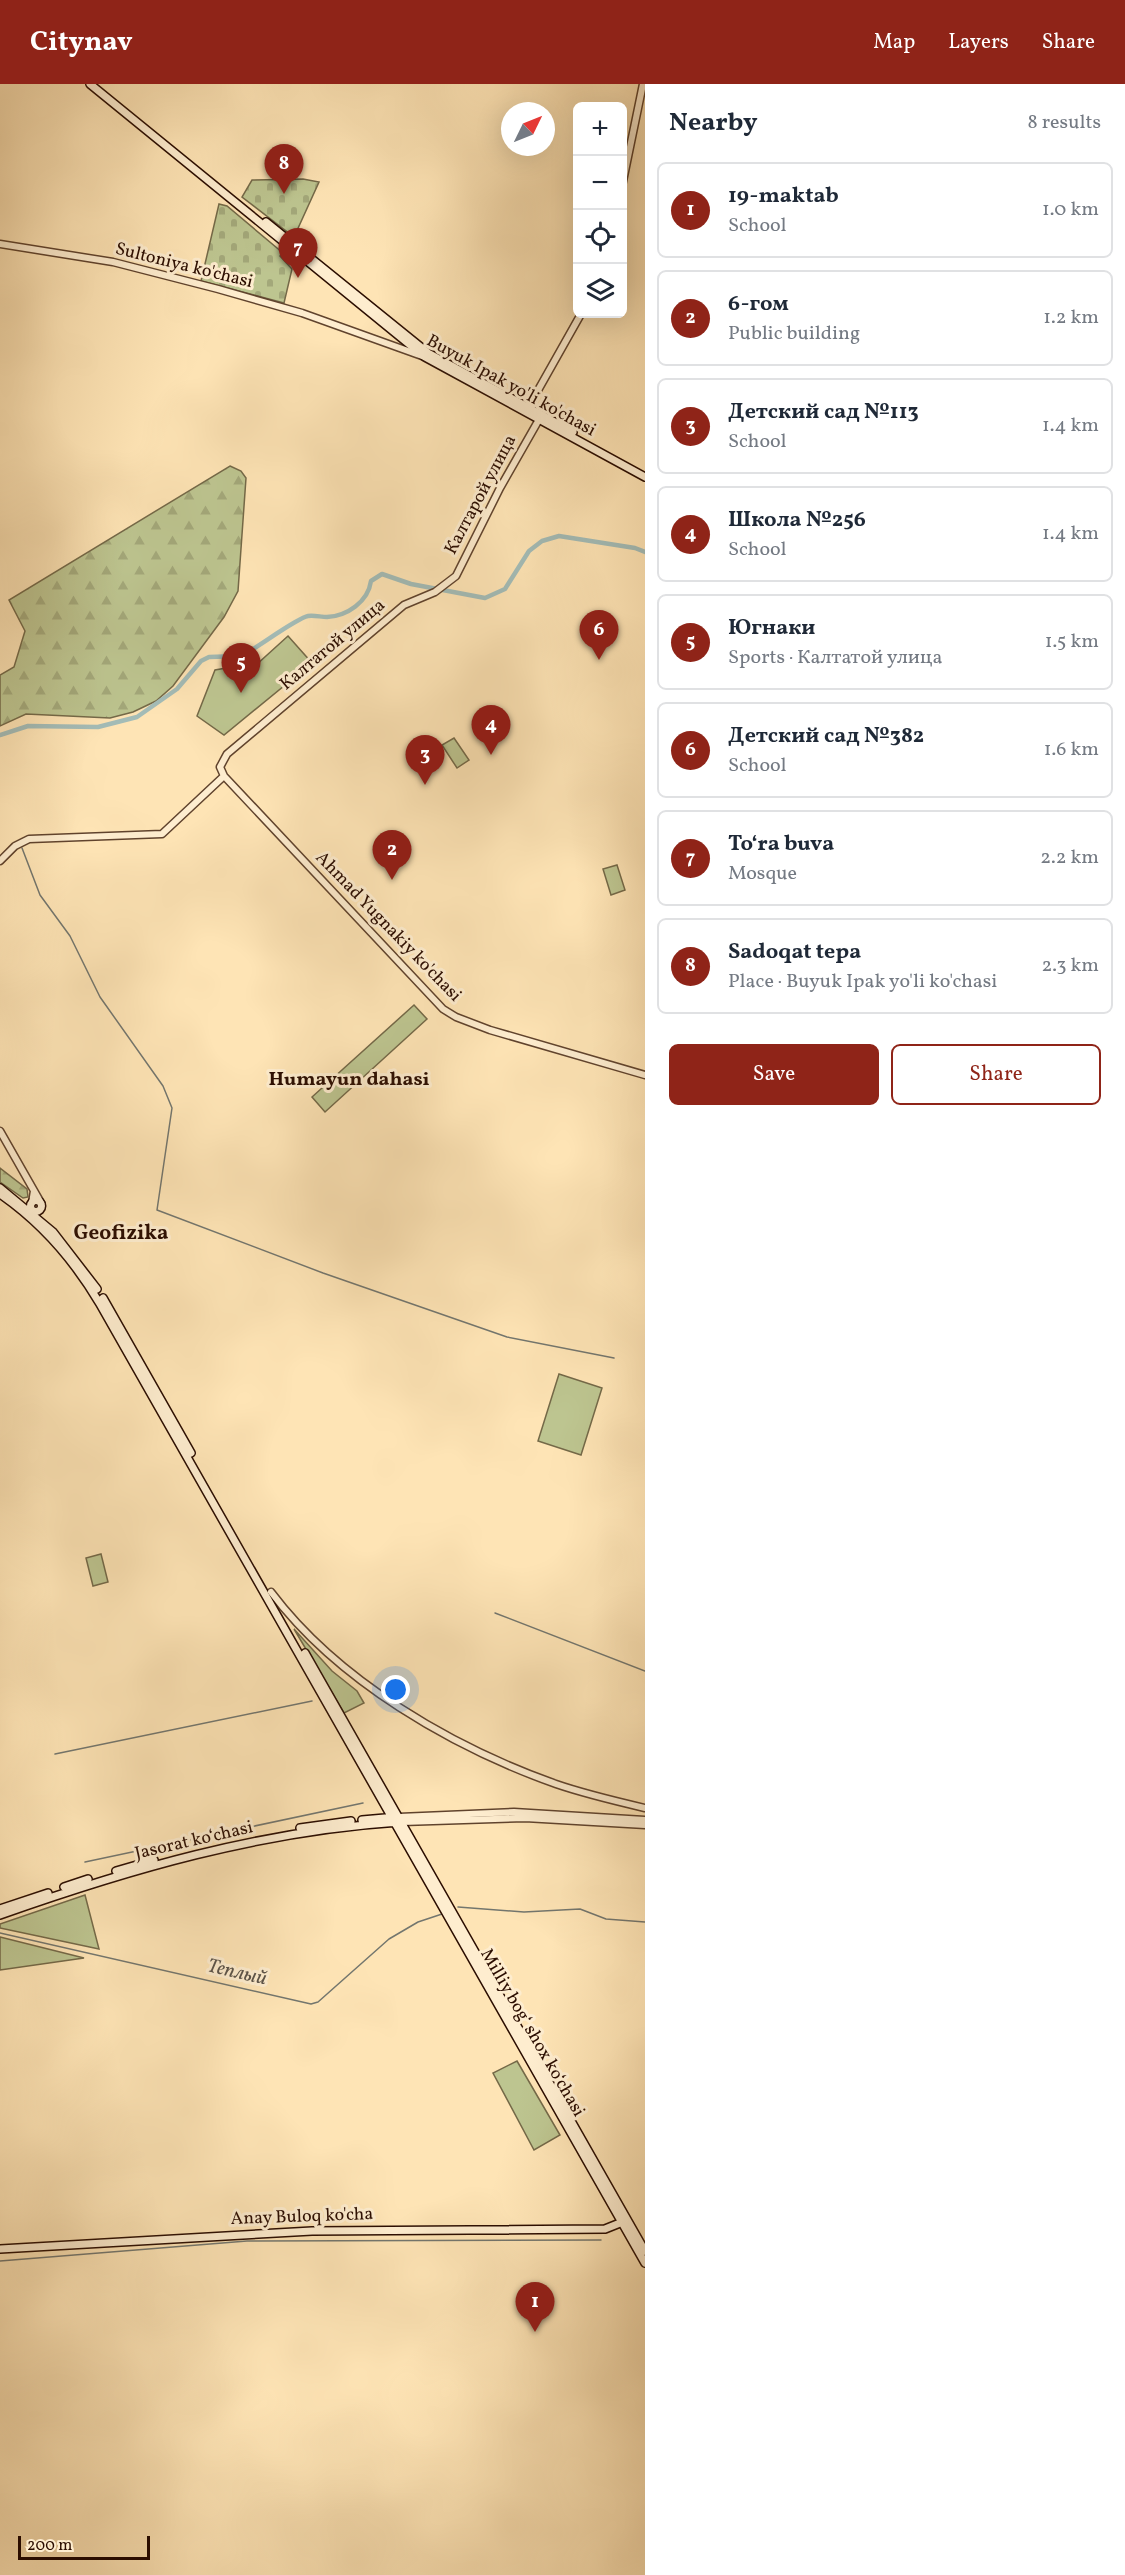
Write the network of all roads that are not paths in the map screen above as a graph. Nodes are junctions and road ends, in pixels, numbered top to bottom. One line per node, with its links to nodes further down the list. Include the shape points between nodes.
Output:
1 (90, 84): 5 (main road, Buyuk Ipak yo'li ko'chasi)
2 (97, 84): 5 (main road, Buyuk Ipak yo'li ko'chasi)
3 (643, 84): 4 (street)
4 (627, 162)
5 (232, 197): 8 (main road, Buyuk Ipak yo'li ko'chasi); 9 (main road, Buyuk Ipak yo'li ko'chasi, via 421,348)
6 (0, 244): 8 (street, Sultoniya ko'chasi, via 113,262 218,289 302,313)
7 (579, 318): 9 (street)
8 (425, 357): 9 (main road, Buyuk Ipak yo'li ko'chasi)
9 (527, 410): 10 (main road, Buyuk Ipak yo'li ko'chasi)
10 (540, 417): 11 (main road, Buyuk Ipak yo'li ko'chasi); 12 (main road, Buyuk Ipak yo'li ko'chasi); 13 (street, Калтарой улица, via 456,576)
11 (645, 472)
12 (645, 477)
13 (444, 585): 14 (street, Калтатой улица, via 404,605)
14 (220, 762): 15 (street, Ahmad Yugnakiy ko'chasi)
15 (224, 776): 16 (street, via 162,834 32,839 15,846); 17 (street, Ahmad Yugnakiy ko'chasi, via 442,1009 490,1030)
16 (0, 861)
17 (645, 1075)
18 (0, 1131): 21 (street, via 34,1191)
19 (0, 1188): 21 (main road)
20 (0, 1194): 21 (main road)
21 (33, 1210): 22 (main road, via 80,1264); 24 (main road, via 100,1304)
22 (271, 1592): 23 (street, via 302,1630 335,1660 451,1737 558,1785); 24 (main road)
23 (645, 1808)
24 (397, 1820): 25 (street, via 514,1812); 26 (street, via 525,1818); 27 (main road, Jasorat koʻchasi, via 326,1824 194,1850 131,1866); 28 (main road, Jasorat koʻchasi, via 297,1833 193,1855 112,1876); 29 (main road, Milliy bog‘ shox ko‘chasi)
25 (645, 1820)
26 (645, 1825)
27 (0, 1909)
28 (0, 1915)
29 (624, 2221): 30 (main road, Anay Buloq ko'cha, via 605,2229 312,2230); 31 (main road, Milliy bog‘ shox ko‘chasi); 32 (main road, Milliy bog‘ shox ko‘chasi)
30 (0, 2249)
31 (645, 2251)
32 (645, 2263)

